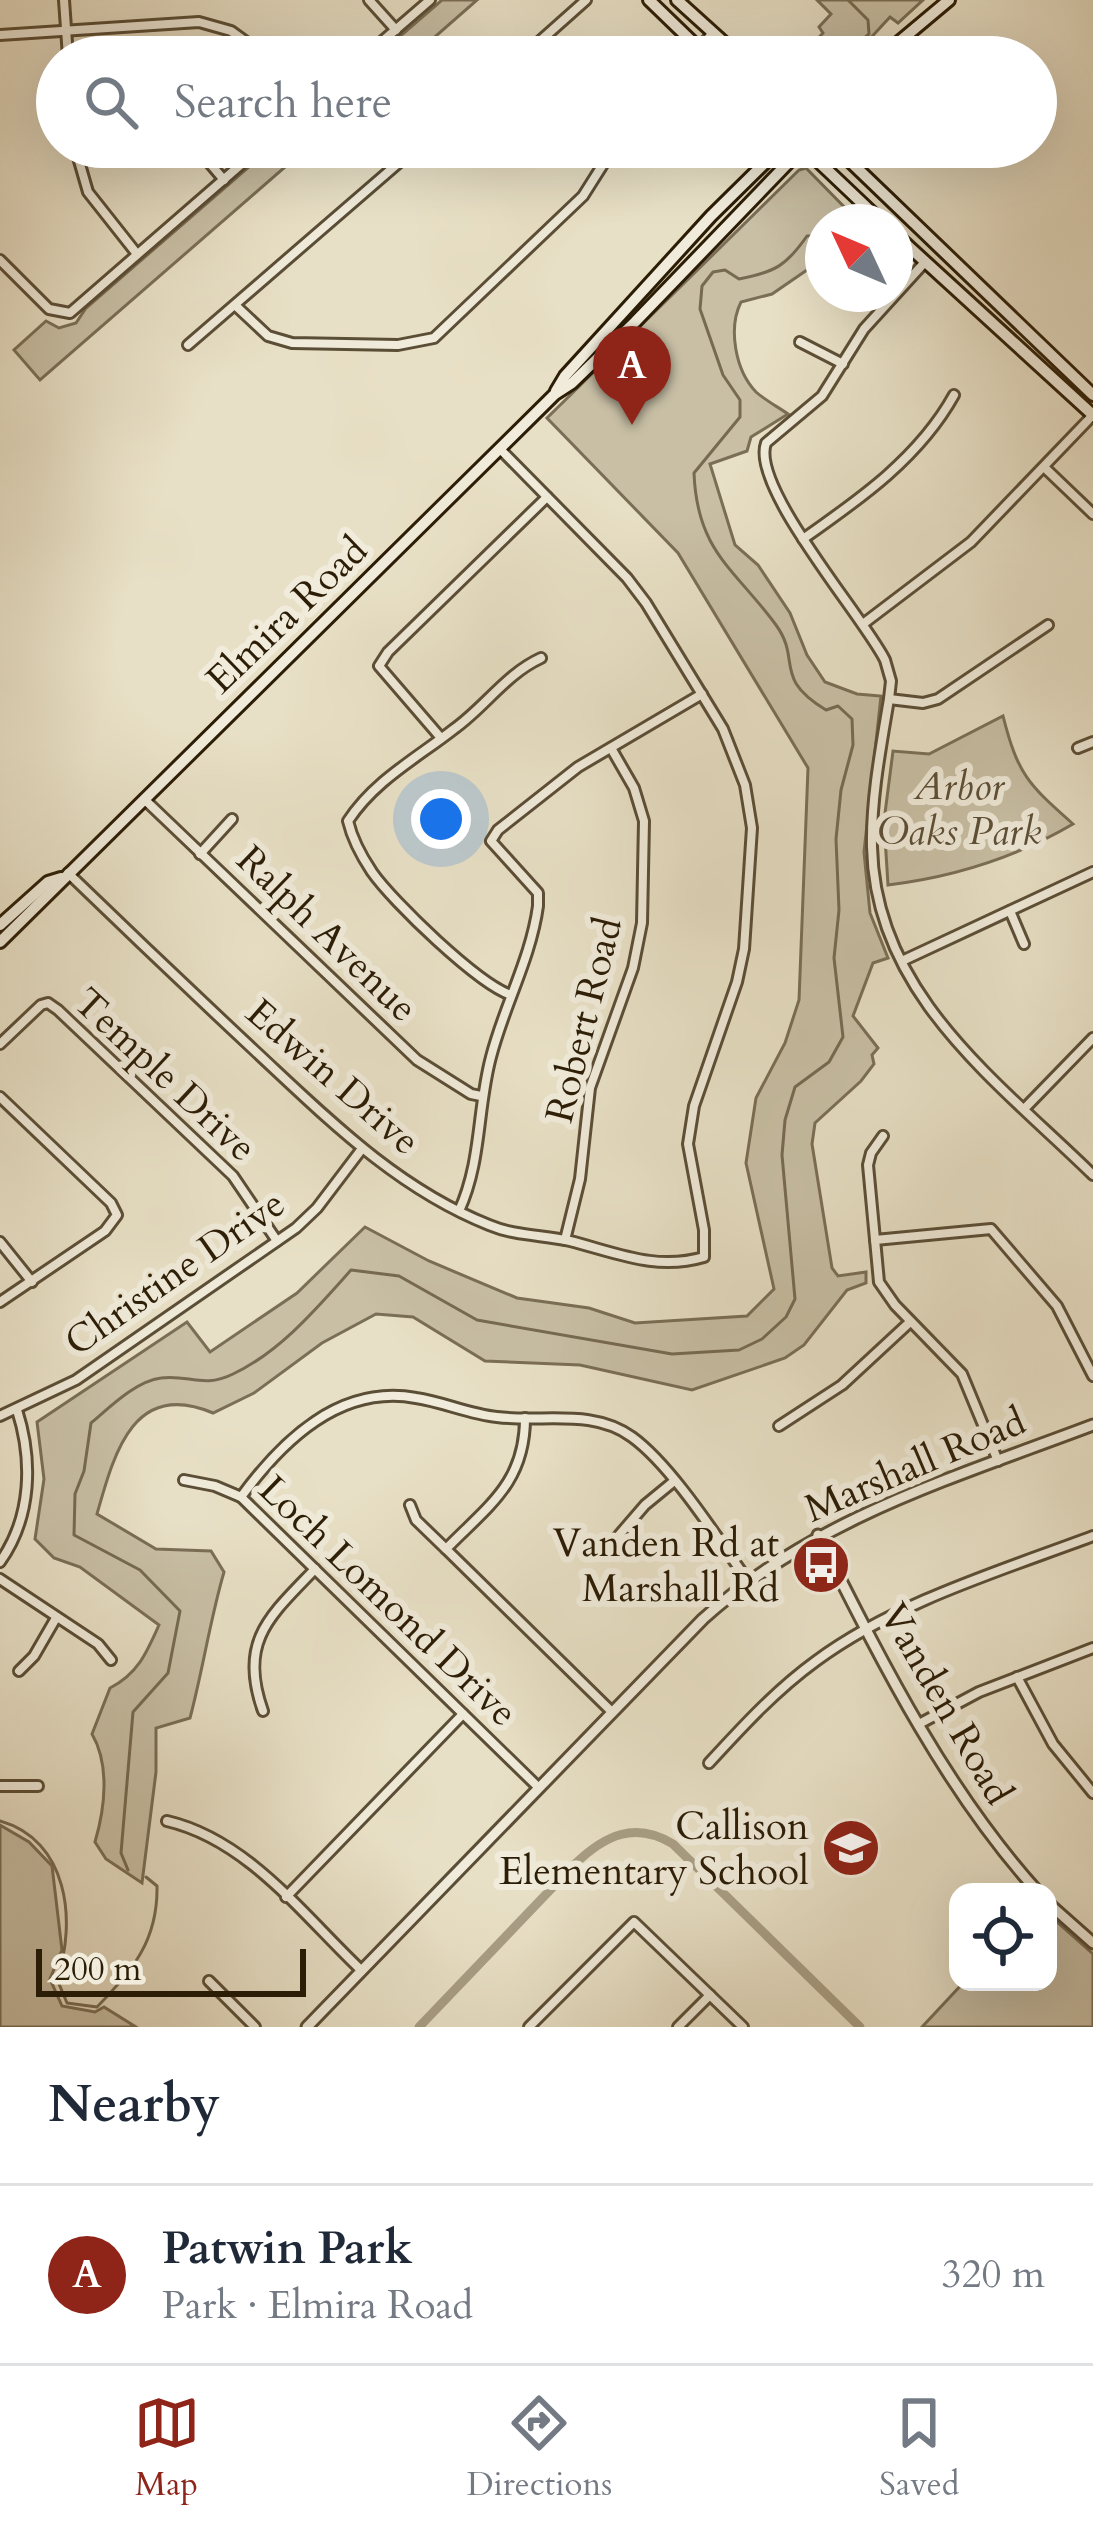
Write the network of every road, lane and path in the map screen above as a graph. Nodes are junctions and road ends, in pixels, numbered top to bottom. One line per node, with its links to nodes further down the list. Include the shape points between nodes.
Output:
1 (64, 0): 8 (street)
2 (369, 0): 9 (street)
3 (430, 0): 9 (street)
4 (586, 0): 15 (street)
5 (649, 0): 16 (main road)
6 (677, 0): 10 (main road)
7 (949, 0): 19 (main road)
8 (66, 29): 11 (street); 12 (street); 13 (street, via 200,22)
9 (395, 30): 14 (street)
10 (713, 33): 17 (street); 18 (main road)
11 (0, 35)
12 (66, 36)
13 (239, 36)
14 (388, 36)
15 (546, 36)
16 (683, 36)
17 (711, 36)
18 (716, 36)
19 (906, 36)
20 (81, 168): 32 (street, via 88,192)
21 (214, 168): 29 (street)
22 (237, 168): 29 (street)
23 (393, 168): 35 (street)
24 (601, 168): 35 (street, via 584,196 434,338 292,343 268,336)
25 (760, 168): 39 (main road, Elmira Road)
26 (783, 168): 39 (main road, Elmira Road)
27 (819, 168): 30 (main road)
28 (857, 168): 41 (main road)
29 (224, 180): 32 (street)
30 (861, 204)
31 (913, 251): 34 (main road)
32 (137, 254): 33 (street, via 65,314 49,309)
33 (0, 260)
34 (925, 262): 38 (street, via 869,322); 42 (main road)
35 (236, 306): 37 (street)
36 (800, 342): 38 (street)
37 (188, 345)
38 (843, 364): 47 (street, via 822,396 763,450)
39 (555, 394): 43 (main road, Elmira Road)
40 (954, 395): 47 (street, via 895,469)
41 (1093, 395)
42 (1093, 415): 44 (street)
43 (499, 448): 45 (street, Edwin Drive); 57 (main road, Elmira Road)
44 (1045, 468): 46 (street); 48 (street, via 971,542)
45 (547, 496): 51 (street, Edwin Drive, via 627,578); 53 (street, via 379,666)
46 (1093, 514)
47 (803, 539): 48 (street)
48 (863, 624): 52 (street, via 885,660)
49 (1048, 625): 52 (street, via 938,700)
50 (541, 658): 53 (street, via 520,667)
51 (702, 694): 55 (street); 77 (street, Edwin Drive, via 736,757 752,828 744,950 688,1144 704,1257 644,1262)
52 (890, 700): 66 (street, via 872,848 886,927)
53 (441, 738): 67 (street, via 395,770 349,826 388,891 486,983)
54 (1093, 742): 56 (street)
55 (611, 748): 67 (street, via 490,841 538,893); 77 (street, Robert Road, via 644,820 642,923 590,1088)
56 (1078, 748)
57 (143, 798): 59 (street, Ralph Avenue); 61 (main road, Elmira Road)
58 (232, 819): 59 (street)
59 (200, 854): 71 (street, Ralph Avenue, via 417,1060)
60 (1093, 872): 62 (street)
61 (64, 875): 63 (main road, Elmira Road); 64 (main road, Elmira Road); 74 (street, Edwin Drive)
62 (1010, 911): 65 (street); 66 (street)
63 (0, 925)
64 (0, 942)
65 (1024, 944)
66 (902, 961): 72 (street, via 934,1019)
67 (511, 995): 71 (street)
68 (1093, 1038): 72 (street)
69 (0, 1044): 79 (street, Temple Drive, via 40,1005 58,1010 233,1176)
70 (0, 1096): 81 (street, via 117,1215)
71 (482, 1096): 76 (street, via 478,1151)
72 (1025, 1108): 75 (street)
73 (883, 1136): 78 (street, via 868,1165)
74 (362, 1150): 76 (street, Edwin Drive); 79 (street, Christine Drive, via 317,1208)
75 (1093, 1175)
76 (459, 1211): 77 (street, Edwin Drive, via 519,1234)
77 (565, 1240)
78 (875, 1240): 83 (street, via 879,1282); 84 (street, via 991,1229 1058,1306)
79 (277, 1241): 85 (street, Christine Drive, via 76,1380)
80 (0, 1242): 81 (street)
81 (32, 1282): 82 (street)
82 (0, 1302)
83 (910, 1322): 89 (street, via 842,1385); 90 (street, via 962,1374)
84 (1093, 1376)
85 (17, 1410): 86 (street, Christine Drive); 99 (street, via 26,1497)
86 (0, 1416)
87 (525, 1418): 92 (street, via 610,1425 645,1448); 93 (street, via 403,1396 351,1402 310,1423); 98 (street, via 515,1475)
88 (1093, 1425): 90 (street, Marshall Road)
89 (779, 1426)
90 (998, 1461): 95 (street, Marshall Road)
91 (184, 1480): 93 (street, Loch Lomond Drive)
92 (673, 1481): 97 (street); 102 (street)
93 (241, 1497): 100 (street, Loch Lomond Drive)
94 (410, 1505): 98 (street)
95 (818, 1535): 102 (street, Marshall Road); 104 (street, Vanden Road)
96 (1093, 1536): 104 (street)
97 (608, 1548)
98 (446, 1549): 110 (street)
99 (0, 1562)
100 (315, 1569): 109 (street, via 259,1634 253,1672); 111 (street, Loch Lomond Drive)
101 (0, 1579): 103 (street)
102 (748, 1581): 110 (street, Marshall Road)
103 (56, 1618): 106 (street); 107 (street)
104 (867, 1628): 112 (street, Vanden Road); 113 (street, via 790,1681)
105 (1093, 1648): 108 (street)
106 (111, 1660)
107 (19, 1671)
108 (1018, 1677): 112 (street); 117 (street, via 1053,1744)
109 (263, 1711)
110 (612, 1712): 116 (street, Marshall Road)
111 (463, 1714): 116 (street, Loch Lomond Drive); 120 (street)
112 (919, 1724): 119 (street, Vanden Road, via 975,1819)
113 (709, 1763)
114 (0, 1786): 115 (street)
115 (38, 1786)
116 (538, 1787): 123 (street, Marshall Road)
117 (1093, 1793)
118 (167, 1821): 120 (street, via 214,1836)
119 (1030, 1883)
120 (286, 1897): 123 (street)
121 (1057, 1911): 122 (street)
122 (1093, 1943)
123 (361, 1970): 127 (street, Marshall Road)
124 (209, 1981): 126 (street)
125 (710, 1995): 128 (street, via 634,1922); 129 (street); 130 (street)
126 (255, 2027)
127 (307, 2027)
128 (529, 2027)
129 (678, 2027)
130 (743, 2027)

